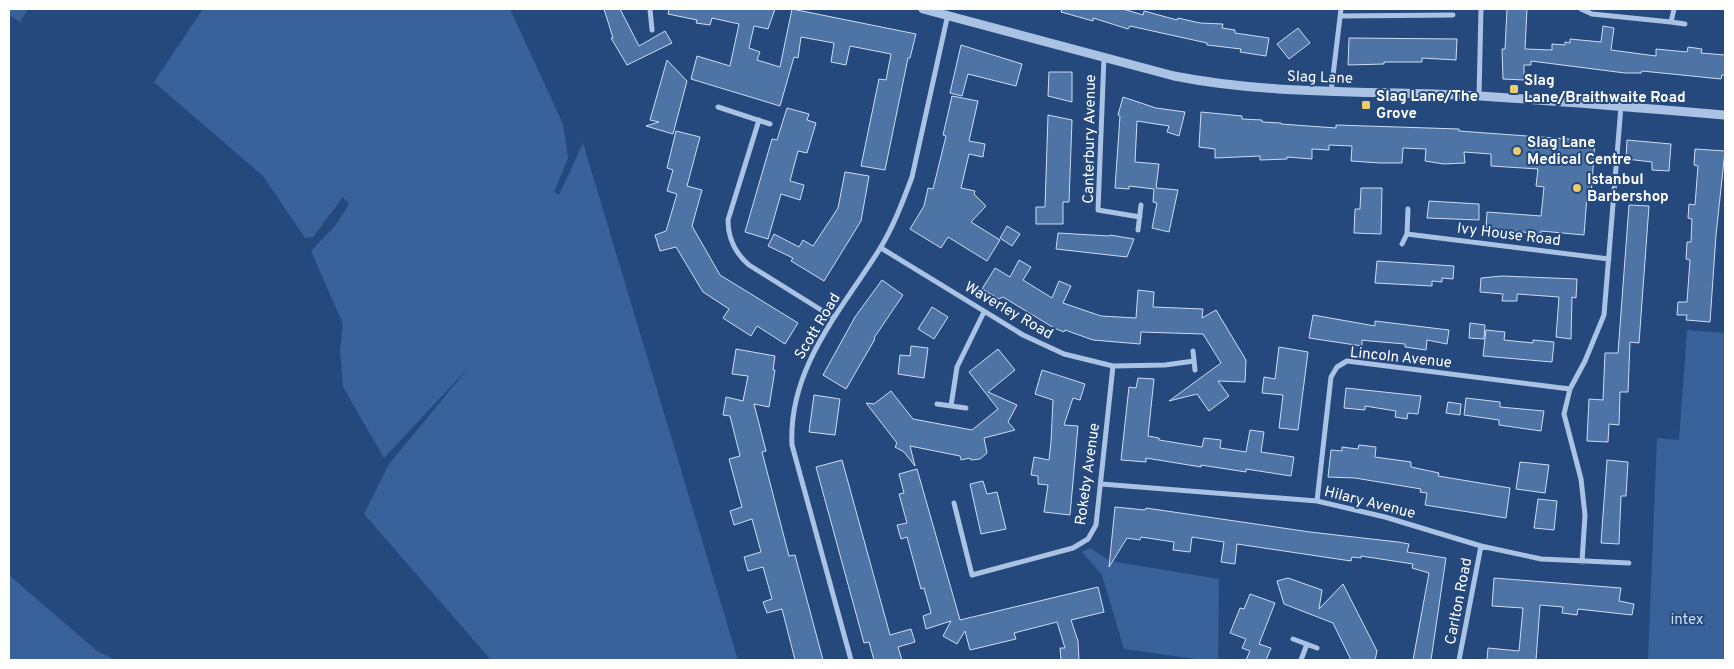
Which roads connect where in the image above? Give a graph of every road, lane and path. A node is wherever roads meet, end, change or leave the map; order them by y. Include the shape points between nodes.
1 (650, 9) edge
2 (923, 9) edge
3 (1341, 9) edge
4 (1480, 9) edge
5 (1581, 9) edge
6 (1674, 9) edge
7 (1422, 12) edge
8 (948, 14) junction
9 (1453, 15) dead end
10 (1340, 16) junction
11 (1671, 22) junction
12 (1685, 24) dead end
13 (652, 30) dead end
14 (1104, 58) junction
15 (1331, 92) junction
16 (1479, 96) junction
17 (1621, 106) junction
18 (718, 107) dead end
19 (1725, 115) edge
20 (759, 120) junction
21 (770, 124) dead end
22 (1141, 205) dead end
23 (1408, 209) dead end
24 (1140, 217) junction
25 (1138, 230) dead end
26 (1407, 234) junction
27 (1402, 244) dead end
28 (881, 248) junction
29 (1609, 259) junction
30 (984, 312) junction
31 (834, 318) junction
32 (1193, 352) dead end
33 (1194, 361) junction
34 (1113, 366) junction
35 (1196, 370) dead end
36 (1570, 389) junction
37 (937, 404) dead end
38 (950, 406) junction
39 (966, 408) dead end
40 (1101, 484) junction
41 (1317, 501) junction
42 (954, 503) dead end
43 (1481, 546) junction
44 (1582, 562) junction
45 (1629, 563) dead end
46 (1293, 639) dead end
47 (1306, 644) junction
48 (1317, 648) dead end
49 (851, 660) edge
50 (1301, 660) edge
51 (1459, 660) edge

1 - 13 street
2 - 8 street, Slag Lane
3 - 10 street
4 - 16 street
5 - 11 street via 1592,14
6 - 11 street
7 - 9 street
7 - 10 street
8 - 14 street, Slag Lane
8 - 28 street, Scott Road via 912,177
10 - 15 street
11 - 12 street
14 - 15 street, Slag Lane via 1209,83
14 - 24 street, Canterbury Avenue via 1098,210
15 - 16 street, Slag Lane
16 - 17 street, Slag Lane
17 - 19 street, Slag Lane
17 - 29 street
18 - 20 street
20 - 21 street
20 - 31 street via 728,220 731,242 749,266
22 - 24 street
23 - 26 street
24 - 25 street
26 - 27 street
26 - 29 street, Ivy House Road
28 - 30 street, Waverley Road
28 - 31 street, Scott Road
29 - 36 street via 1604,315
30 - 34 street, Waverley Road via 1042,346
30 - 38 street via 957,367
31 - 49 street, Scott Road via 804,372 797,392 791,433
32 - 33 street
33 - 34 street, Waverley Road
33 - 35 street
34 - 40 street, Rokeby Avenue
36 - 41 street, Lincoln Avenue via 1347,361 1337,366 1331,377
36 - 44 street via 1564,414 1581,479 1585,515
37 - 38 street
38 - 39 street
40 - 41 street, Hilary Avenue
40 - 42 street, Rokeby Avenue via 1096,525 1083,544 972,574
41 - 43 street, Hilary Avenue via 1386,517
43 - 44 street, Hilary Avenue via 1541,559
43 - 51 street, Carlton Road
44 - 45 street, Hilary Avenue
46 - 47 street
47 - 48 street
47 - 50 street

